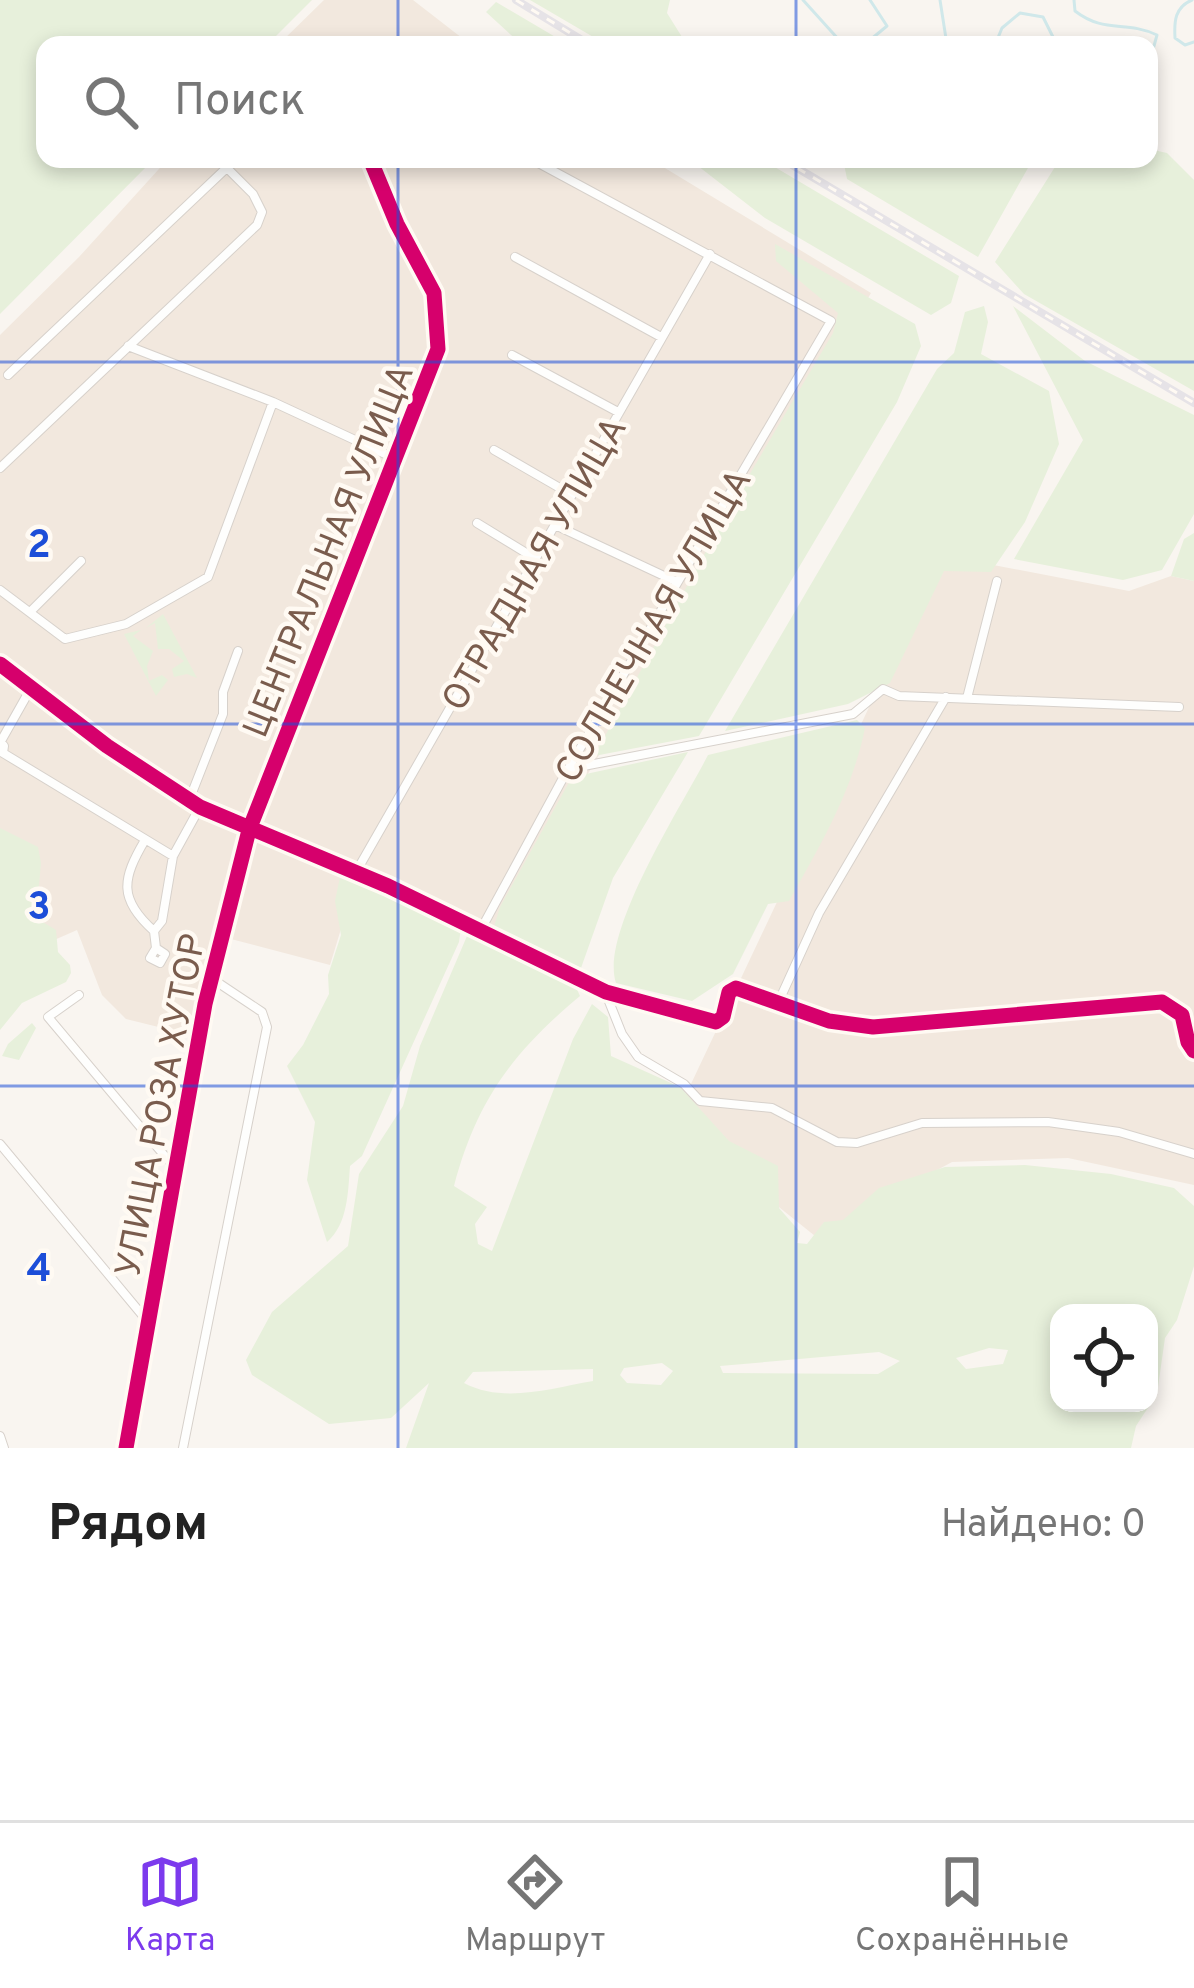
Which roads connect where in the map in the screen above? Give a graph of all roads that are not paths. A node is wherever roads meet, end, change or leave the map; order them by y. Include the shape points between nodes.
1 (227, 168) joint
2 (374, 168) edge
3 (548, 168) edge
4 (710, 254) junction
5 (515, 257) dead end
6 (661, 337) junction
7 (128, 346) junction
8 (512, 356) dead end
9 (8, 375) dead end
10 (273, 402) junction
11 (618, 412) junction
12 (494, 451) dead end
13 (396, 458) junction
14 (0, 468) edge
15 (572, 495) junction
16 (477, 523) dead end
17 (555, 525) junction
18 (536, 559) junction
19 (82, 561) dead end
20 (997, 581) dead end
21 (677, 582) junction
22 (0, 590) edge
23 (30, 611) junction
24 (238, 651) dead end
25 (0, 664) edge
26 (31, 688) junction
27 (946, 697) junction
28 (967, 698) junction
29 (1179, 707) dead end
30 (0, 741) edge
31 (1, 754) edge
32 (568, 769) junction
33 (190, 798) junction
34 (200, 807) junction
35 (249, 830) junction
36 (145, 840) junction
37 (173, 856) junction
38 (356, 872) junction
39 (154, 931) junction
40 (479, 933) junction
41 (156, 948) dead end
42 (211, 978) junction
43 (606, 992) junction
44 (79, 995) dead end
45 (778, 1003) junction
46 (1194, 1051) edge
47 (0, 1144) edge
48 (1194, 1154) edge
49 (175, 1168) junction
50 (148, 1322) junction
51 (0, 1436) edge
52 (4, 1448) edge
53 (126, 1448) edge
54 (182, 1448) edge

1 - 7 street via 253,194 262,212 257,224
1 - 9 street
2 - 13 street, ЦЕНТРАЛЬНАЯ УЛИЦА via 434,293 439,350
3 - 4 street
4 - 6 street, ОТРАДНАЯ УЛИЦА
4 - 21 street, СОЛНЕЧНАЯ УЛИЦА via 831,321
5 - 6 street
6 - 11 street, ОТРАДНАЯ УЛИЦА
7 - 10 street
7 - 14 street
8 - 11 street
10 - 13 street
10 - 23 street via 208,577 127,624 65,639
11 - 15 street, ОТРАДНАЯ УЛИЦА
12 - 15 street
13 - 35 street, ЦЕНТРАЛЬНАЯ УЛИЦА
15 - 17 street, ОТРАДНАЯ УЛИЦА
16 - 18 street
17 - 18 street, ОТРАДНАЯ УЛИЦА
17 - 21 street
18 - 38 street, ОТРАДНАЯ УЛИЦА
19 - 23 street
20 - 28 street
21 - 32 street, СОЛНЕЧНАЯ УЛИЦА
22 - 23 street
24 - 33 street
25 - 26 street
26 - 30 street
26 - 33 street
27 - 28 street
27 - 32 street via 884,688 854,714
27 - 45 street via 819,913
28 - 29 street
30 - 31 street
31 - 36 street
32 - 40 street, СОЛНЕЧНАЯ УЛИЦА
33 - 34 street
34 - 35 street
34 - 37 street
35 - 38 street
35 - 42 street, УЛИЦА РОЗА ХУТОР
36 - 37 street
36 - 39 street via 126,890
37 - 39 street
38 - 40 street
39 - 41 street
40 - 43 street
42 - 49 street, УЛИЦА РОЗА ХУТОР
42 - 54 street via 262,1012 267,1027
43 - 45 street via 716,1022 736,988
43 - 48 street via 638,1057 704,1102 772,1108 837,1142 922,1123 1048,1122
44 - 49 street via 48,1017
45 - 46 street via 873,1027 1162,1002 1182,1015
47 - 50 street
49 - 50 street, УЛИЦА РОЗА ХУТОР
50 - 53 street, УЛИЦА РОЗА ХУТОР
51 - 52 street

